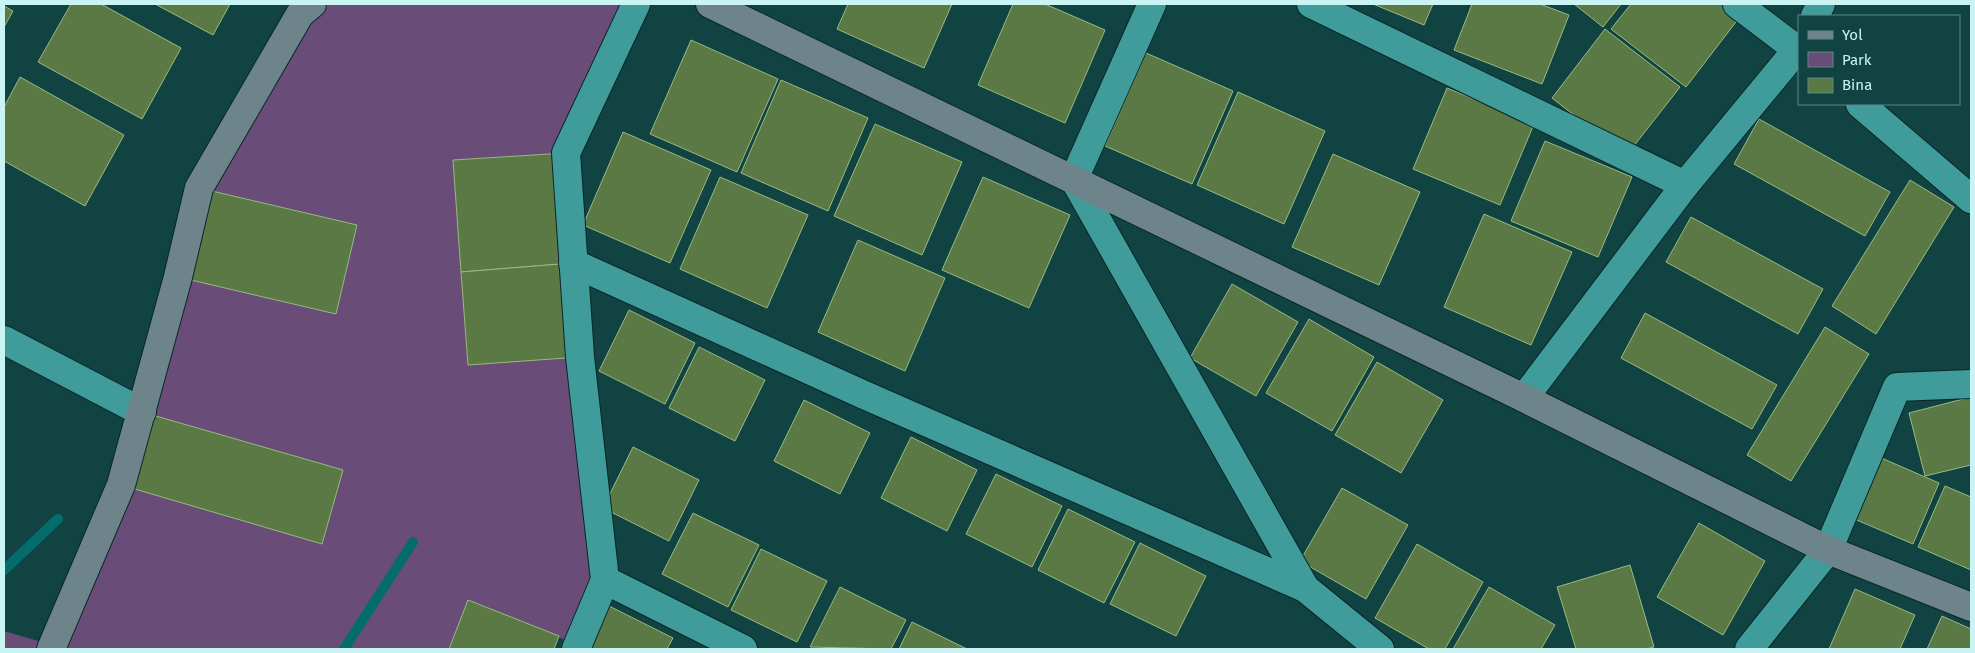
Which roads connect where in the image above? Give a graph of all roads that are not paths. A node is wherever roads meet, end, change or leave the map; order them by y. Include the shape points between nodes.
1 (312, 4) edge
2 (636, 4) edge
3 (710, 4) edge
4 (1152, 4) edge
5 (1311, 4) edge
6 (1737, 4) edge
7 (1798, 49) edge
8 (1861, 105) edge
9 (1074, 179) junction
10 (1684, 186) junction
11 (1971, 198) edge
12 (573, 263) junction
13 (4, 340) edge
14 (1971, 384) edge
15 (1524, 398) junction
16 (142, 412) junction
17 (1828, 550) junction
18 (605, 580) junction
19 (1305, 588) junction
20 (1971, 607) edge
21 (51, 649) edge
22 (576, 649) edge
23 (743, 649) edge
24 (1380, 649) edge
25 (1749, 649) edge

1 - 16 main road via 300,14 198,188
2 - 12 street via 566,153
3 - 9 main road
4 - 9 street
5 - 10 street
6 - 7 street
7 - 10 street
8 - 11 street
9 - 15 main road
9 - 19 street
10 - 15 street
12 - 18 street
12 - 19 street
13 - 16 street
14 - 17 street via 1897,386
15 - 17 main road
16 - 21 main road via 121,486
17 - 20 main road
17 - 25 street
18 - 22 street
18 - 23 street
19 - 24 street

